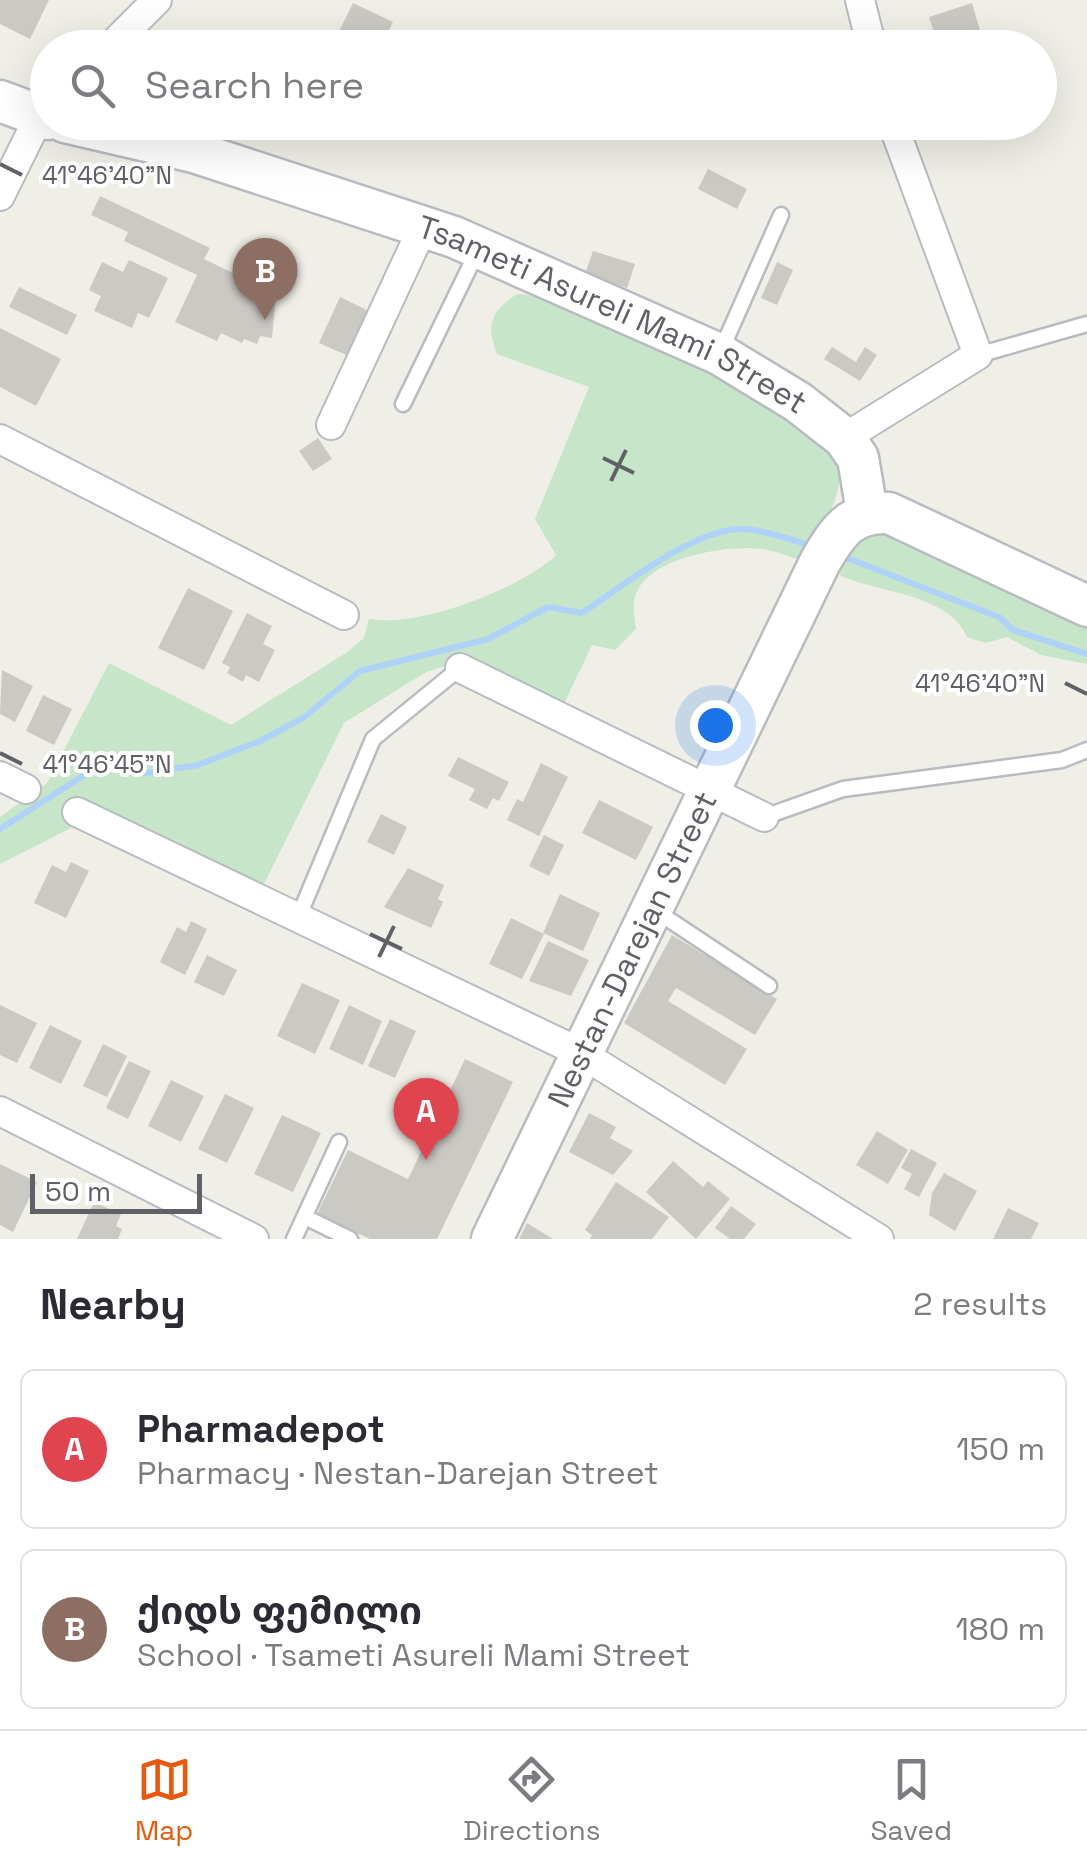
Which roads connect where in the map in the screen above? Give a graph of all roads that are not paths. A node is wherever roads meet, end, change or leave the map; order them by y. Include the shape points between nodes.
1 (158, 0) edge
2 (860, 0) edge
3 (127, 30) edge
4 (868, 30) edge
5 (0, 101) edge
6 (30, 110) edge
7 (35, 140) edge
8 (146, 140) edge
9 (899, 140) edge
10 (0, 196) edge
11 (781, 215) dead end
12 (424, 227) junction
13 (479, 248) junction
14 (1087, 324) edge
15 (719, 354) junction
16 (978, 355) junction
17 (403, 404) dead end
18 (331, 425) dead end
19 (0, 438) edge
20 (844, 438) junction
21 (868, 512) junction
22 (1087, 606) edge
23 (344, 615) dead end
24 (460, 668) joint
25 (1087, 750) edge
26 (0, 776) edge
27 (26, 789) dead end
28 (708, 790) junction
29 (78, 812) dead end
30 (764, 817) joint
31 (650, 908) junction
32 (298, 918) junction
33 (770, 986) dead end
34 (579, 1052) junction
35 (0, 1111) edge
36 (339, 1142) dead end
37 (305, 1217) junction
38 (253, 1239) edge
39 (294, 1239) edge
40 (350, 1239) edge
41 (492, 1239) edge
42 (879, 1239) edge

1 - 3 street
2 - 4 street
5 - 6 street, Tsameti Asureli Mami Street
7 - 10 street
8 - 12 street, Tsameti Asureli Mami Street
9 - 16 street
11 - 15 lane
12 - 13 street, Tsameti Asureli Mami Street
12 - 18 street
13 - 15 street, Tsameti Asureli Mami Street
13 - 17 lane
14 - 16 lane
15 - 20 street, Tsameti Asureli Mami Street
16 - 20 street
19 - 23 street
20 - 21 street, Tsameti Asureli Mami Street via 858,458
21 - 22 street via 910,521
21 - 28 street, Nestan-Darejan Street via 848,522 828,549
24 - 28 street
24 - 32 lane via 373,739
25 - 30 lane via 1062,760 843,789
26 - 27 street
28 - 30 street
28 - 31 street, Nestan-Darejan Street
29 - 32 street
31 - 33 lane
31 - 34 street, Nestan-Darejan Street
32 - 34 street
34 - 41 street, Nestan-Darejan Street
34 - 42 street
35 - 38 street
36 - 37 lane
37 - 39 lane
37 - 40 lane

